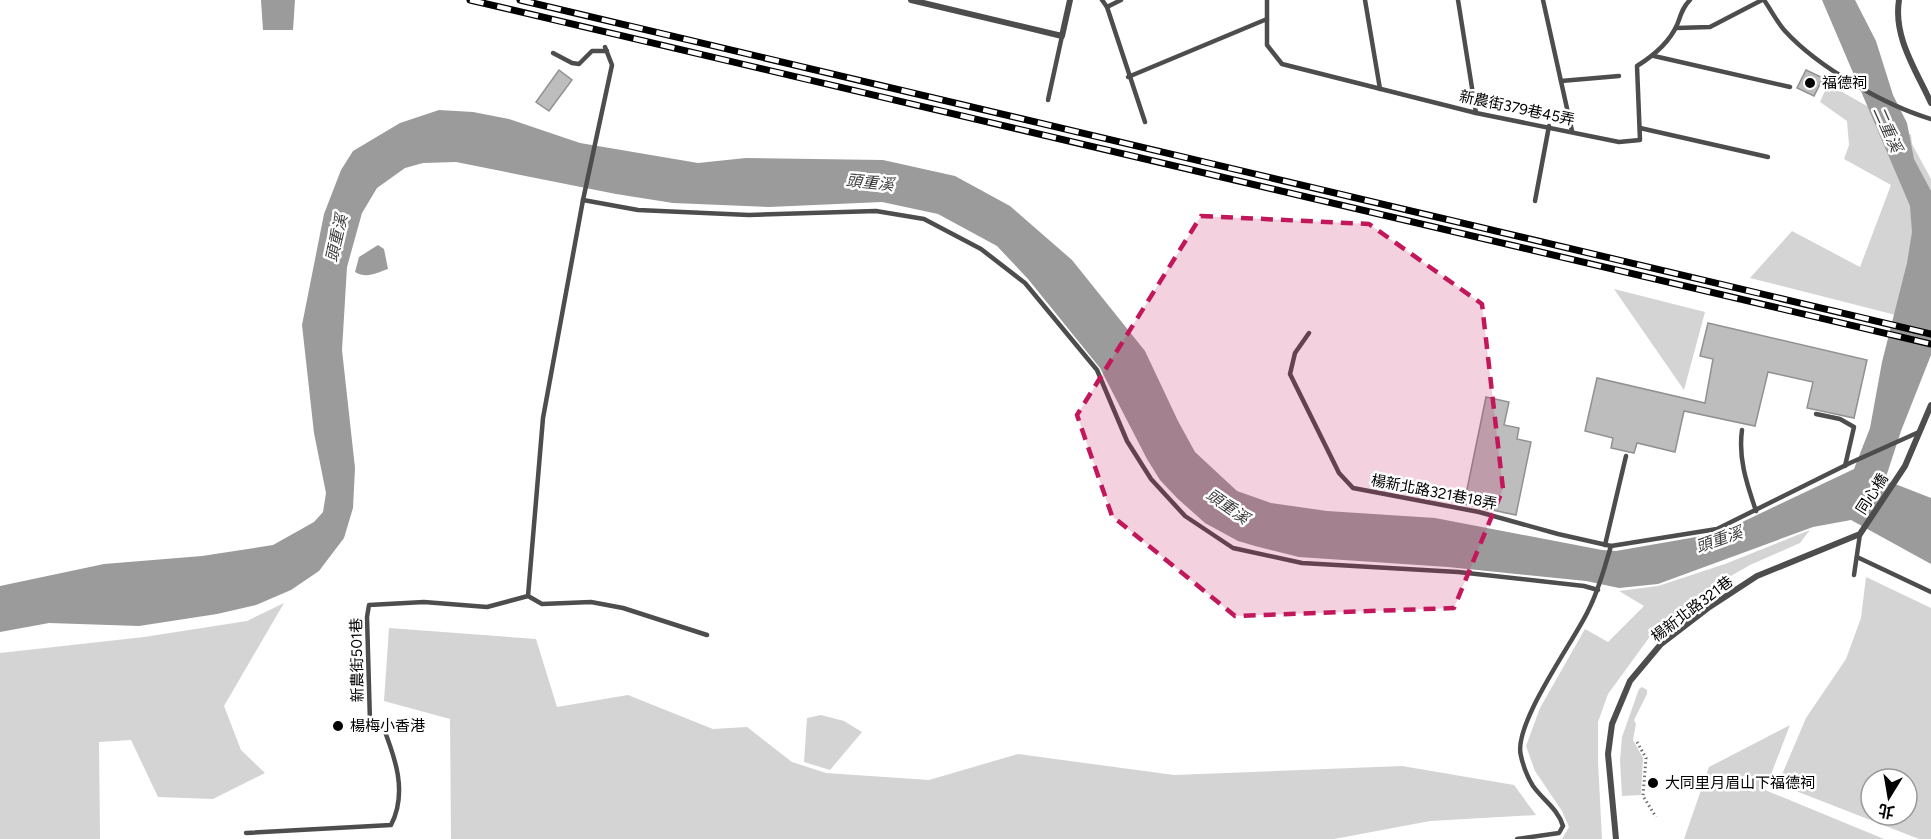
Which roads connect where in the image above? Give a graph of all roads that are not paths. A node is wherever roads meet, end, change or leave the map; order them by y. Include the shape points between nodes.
1 (912, 0) edge
2 (1070, 0) edge
3 (1102, 0) edge
4 (1120, 0) edge
5 (1267, 0) edge
6 (1365, 0) edge
7 (1458, 0) edge
8 (1544, 0) edge
9 (1763, 0) edge
10 (1899, 0) edge
11 (1687, 1) edge
12 (1107, 7) junction
13 (1267, 19) junction
14 (1676, 28) junction
15 (1062, 36) junction
16 (553, 53) dead end
17 (1654, 56) junction
18 (1618, 76) dead end
19 (1128, 77) junction
20 (1561, 81) junction
21 (1790, 87) dead end
22 (1380, 89) junction
23 (1048, 100) dead end
24 (1931, 103) edge
25 (1476, 113) junction
26 (1931, 119) edge
27 (1145, 122) dead end
28 (1550, 126) junction
29 (1640, 128) junction
30 (1572, 131) junction
31 (1768, 157) dead end
32 (583, 200) junction
33 (1535, 201) dead end
34 (1309, 333) dead end
35 (1931, 405) edge
36 (1816, 414) dead end
37 (1742, 430) dead end
38 (1919, 432) junction
39 (1626, 456) dead end
40 (1848, 464) junction
41 (1756, 511) junction
42 (1860, 534) junction
43 (1605, 545) junction
44 (1611, 547) junction
45 (1857, 557) junction
46 (1854, 575) dead end
47 (1599, 588) junction
48 (1931, 592) edge
49 (528, 596) junction
50 (707, 635) dead end
51 (246, 833) dead end
52 (1517, 839) edge
53 (1616, 839) edge

1 - 15 street
2 - 15 street
3 - 12 lane
4 - 12 lane
5 - 13 lane, 新農街379巷45弄
6 - 22 lane
7 - 25 lane
8 - 20 lane
9 - 14 lane via 1710,27
9 - 26 lane via 1784,30 1805,50 1852,82 1911,113
10 - 24 street via 1900,33
11 - 14 lane
12 - 19 lane
13 - 19 lane
13 - 22 lane, 新農街379巷45弄 via 1267,45 1282,64
14 - 17 lane
15 - 23 lane
16 - 32 lane via 579,64 592,51 606,49 612,65
17 - 21 lane
17 - 29 lane via 1637,66
18 - 20 lane
19 - 27 lane
20 - 30 lane
22 - 25 lane, 新農街379巷45弄
25 - 28 lane, 新農街379巷45弄
28 - 30 lane, 新農街379巷45弄
28 - 33 lane
29 - 30 lane, 新農街379巷45弄 via 1640,140 1619,142
29 - 31 lane
32 - 47 lane via 638,210 749,215 876,212 924,219 981,249 1025,283 1097,370 1127,441 1151,479 1185,516 1233,548 1302,563 1458,572
32 - 49 lane via 543,418
34 - 43 lane, 楊新北路321巷18弄 via 1295,353 1290,374 1339,473 1353,488 1479,512
35 - 38 street
36 - 40 lane via 1840,419 1854,427
37 - 41 lane via 1743,475
38 - 40 lane
38 - 42 street, 同心橋 via 1905,466
39 - 43 lane
40 - 41 lane
41 - 44 lane via 1717,529
42 - 45 lane
42 - 53 street, 楊新北路321巷 via 1757,576 1660,644 1630,681 1612,724 1608,754
43 - 44 lane, 楊新北路321巷18弄
44 - 47 lane
45 - 46 lane
45 - 48 lane
47 - 52 lane via 1524,729 1520,754 1533,786 1560,815 1563,826 1558,833
49 - 50 lane, 新農街501巷 via 542,604 591,602 623,608
49 - 51 lane, 新農街501巷 via 487,607 424,602 369,605 370,722 382,724 400,790 398,810 390,825

